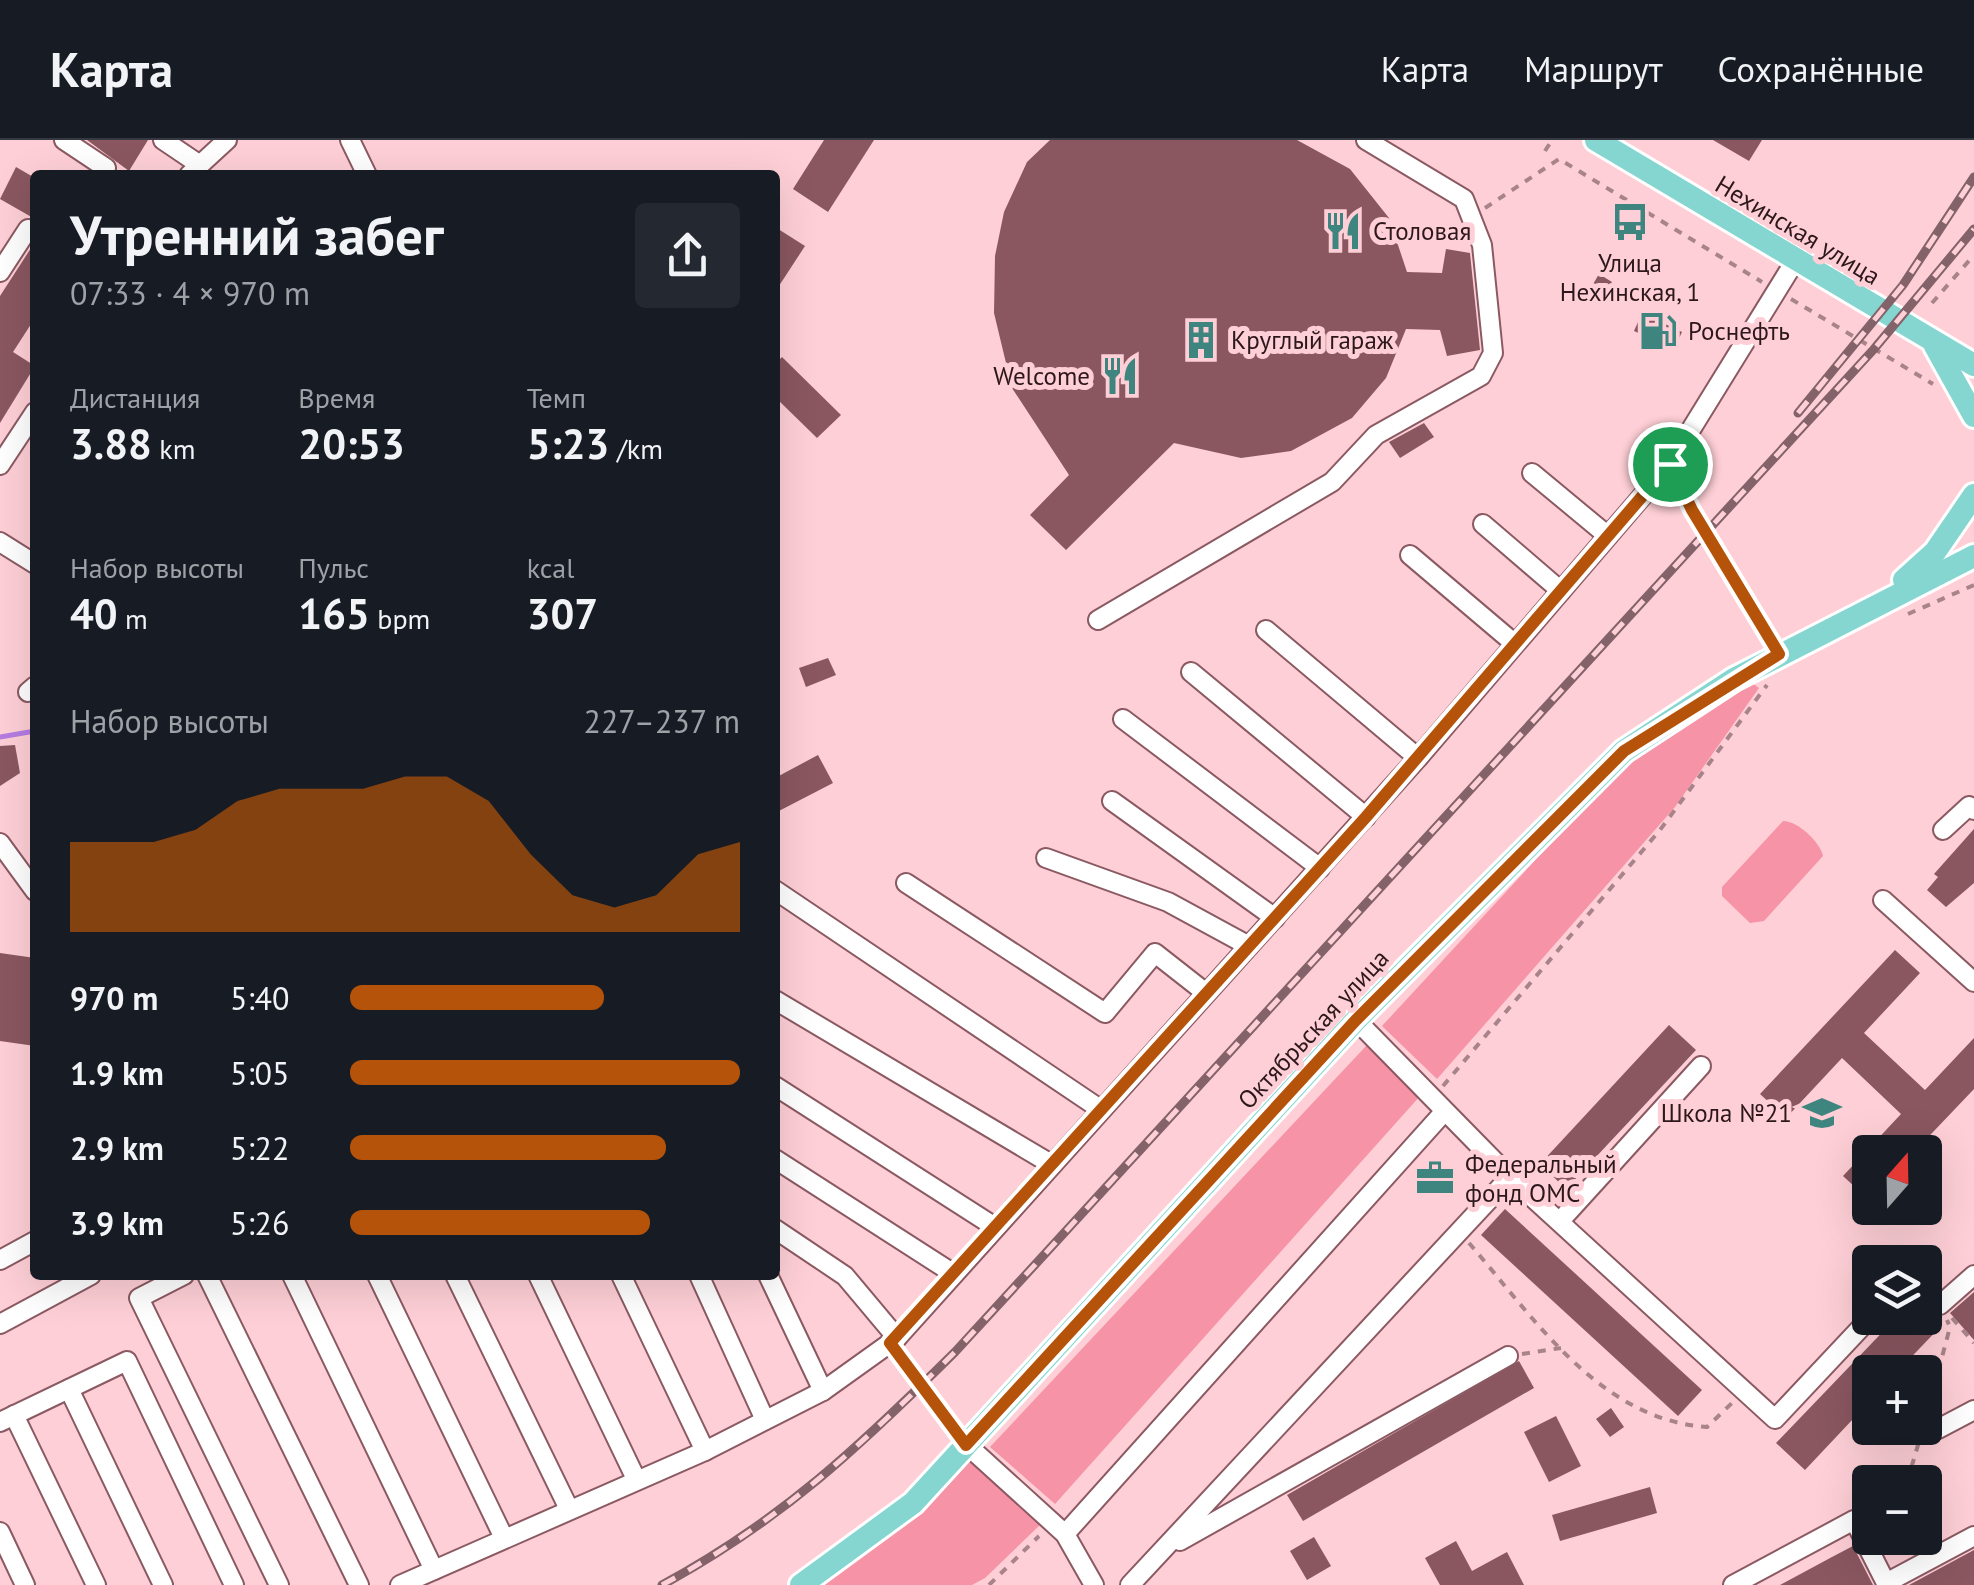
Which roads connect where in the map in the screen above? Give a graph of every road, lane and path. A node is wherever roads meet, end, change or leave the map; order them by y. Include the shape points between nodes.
1 (64, 140) edge
2 (163, 140) edge
3 (227, 140) edge
4 (350, 140) edge
5 (1366, 140) edge
6 (1552, 140) edge
7 (1596, 140) edge
8 (1545, 151) dead end
9 (106, 168) dead end
10 (193, 169) edge
11 (364, 170) edge
12 (1464, 200) junction
13 (30, 230) edge
14 (1974, 255) edge
15 (1796, 261) junction
16 (0, 272) edge
17 (1932, 304) dead end
18 (1935, 346) junction
19 (1974, 365) edge
20 (1971, 408) edge
21 (30, 420) edge
22 (1670, 464) junction
23 (0, 465) edge
24 (1532, 472) dead end
25 (1974, 495) edge
26 (1482, 524) dead end
27 (1608, 536) junction
28 (0, 542) edge
29 (1410, 555) dead end
30 (1974, 556) edge
31 (30, 561) edge
32 (1561, 591) junction
33 (1883, 600) junction
34 (1098, 620) dead end
35 (1266, 630) dead end
36 (1516, 644) junction
37 (1778, 664) junction
38 (1191, 672) dead end
39 (1123, 719) dead end
40 (1418, 758) junction
41 (1112, 800) dead end
42 (1974, 810) edge
43 (1366, 817) junction
44 (1943, 830) dead end
45 (0, 844) edge
46 (1046, 858) dead end
47 (1320, 868) junction
48 (906, 882) dead end
49 (30, 884) edge
50 (780, 893) edge
51 (1883, 900) dead end
52 (1275, 918) junction
53 (1249, 946) junction
54 (1974, 982) edge
55 (1206, 992) junction
56 (780, 1003) edge
57 (1356, 1020) junction
58 (1701, 1066) dead end
59 (780, 1089) edge
60 (1438, 1105) junction
61 (1100, 1109) junction
62 (780, 1162) edge
63 (1051, 1164) junction
64 (1510, 1177) junction
65 (1560, 1221) junction
66 (995, 1227) junction
67 (780, 1232) edge
68 (1459, 1232) junction
69 (30, 1244) edge
70 (0, 1260) edge
71 (954, 1274) junction
72 (1974, 1275) edge
73 (82, 1280) edge
74 (174, 1280) edge
75 (209, 1280) edge
76 (294, 1280) edge
77 (379, 1280) edge
78 (457, 1280) edge
79 (540, 1280) edge
80 (623, 1280) edge
81 (701, 1280) edge
82 (770, 1280) edge
83 (1942, 1303) edge
84 (1942, 1307) edge
85 (1942, 1310) edge
86 (0, 1324) edge
87 (1854, 1335) edge
88 (894, 1341) junction
89 (1974, 1343) edge
90 (1560, 1348) junction
91 (1508, 1356) joint
92 (1942, 1365) edge
93 (68, 1389) junction
94 (1744, 1390) junction
95 (823, 1391) junction
96 (1974, 1410) edge
97 (7, 1418) edge
98 (766, 1420) junction
99 (1942, 1421) edge
100 (966, 1445) junction
101 (704, 1451) junction
102 (636, 1479) junction
103 (569, 1509) junction
104 (1059, 1528) junction
105 (0, 1532) edge
106 (1974, 1536) edge
107 (504, 1538) junction
108 (1162, 1551) junction
109 (434, 1570) junction
110 (1886, 1584) edge
111 (24, 1585) edge
112 (96, 1585) edge
113 (163, 1585) edge
114 (234, 1585) edge
115 (279, 1585) edge
116 (359, 1585) edge
117 (400, 1585) edge
118 (802, 1585) edge
119 (989, 1585) edge
120 (1094, 1585) edge
121 (1130, 1585) edge
122 (1733, 1585) edge

1 - 9 street
2 - 10 street
3 - 10 street
4 - 11 street
5 - 12 street
6 - 8 path
7 - 15 main road, Нехинская улица
12 - 20 path via 1483,209 1560,160
12 - 34 street via 1482,245 1493,353 1481,376 1376,435 1332,482
13 - 16 street
14 - 17 path
15 - 18 main road, Нехинская улица
15 - 22 street
18 - 19 main road, Нехинская улица
18 - 20 main road
21 - 23 street
22 - 27 street
22 - 37 path
24 - 27 street
25 - 33 main road via 1935,552
26 - 32 street
27 - 32 street
28 - 31 street
29 - 36 street
30 - 33 main road, Октябрьская улица
32 - 36 street
33 - 37 main road, Октябрьская улица
35 - 40 street
36 - 40 street
37 - 57 main road, Октябрьская улица via 1624,751
37 - 60 path via 1660,830
38 - 43 street
39 - 47 street
40 - 43 street
41 - 52 street
42 - 44 street via 1969,806
43 - 47 street
45 - 49 street
46 - 53 street via 1168,902
47 - 52 street
48 - 55 street via 1105,1013 1155,953
50 - 61 street
51 - 54 street
52 - 53 street
53 - 55 street
55 - 61 street
56 - 63 street
57 - 60 street
57 - 100 main road, Октябрьская улица
58 - 65 street
59 - 66 street
60 - 64 street
60 - 104 street
61 - 63 street
62 - 71 street
63 - 66 street
64 - 65 street
64 - 68 street
65 - 94 street
66 - 71 street
67 - 88 street via 846,1276
68 - 90 path
68 - 108 street
69 - 70 street
71 - 88 street
72 - 83 street
73 - 86 street
74 - 115 street via 138,1298
75 - 116 street
76 - 109 street
77 - 107 street
78 - 103 street
79 - 102 street
80 - 101 street
81 - 98 street
82 - 95 street
84 - 89 path
85 - 92 path via 1950,1328
87 - 94 street via 1775,1419
88 - 95 street
88 - 100 path
90 - 91 path
90 - 94 path via 1608,1394 1675,1425 1707,1427
91 - 108 street
93 - 97 street
93 - 113 street
93 - 114 street via 127,1361
95 - 98 street
96 - 99 street
97 - 112 street
98 - 101 street
100 - 104 street
100 - 118 main road, Октябрьская улица via 913,1503
101 - 102 street
102 - 103 street
103 - 107 street
104 - 119 path
104 - 120 street
105 - 111 street
106 - 110 street
107 - 109 street
108 - 121 street
109 - 117 street
110 - 122 street via 1854,1520

